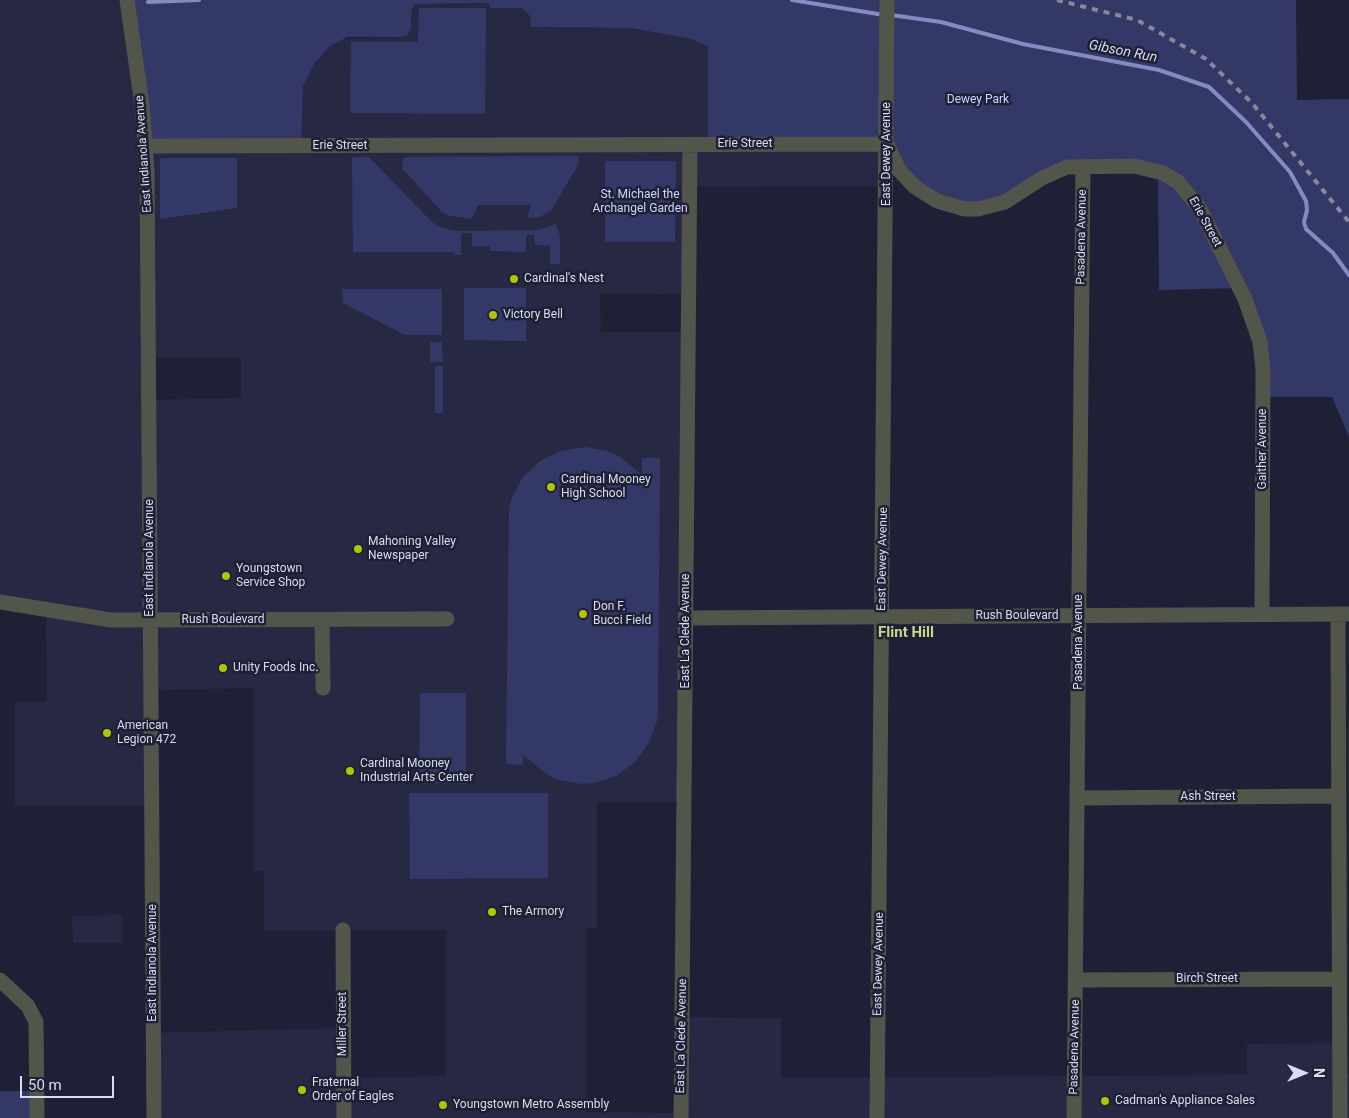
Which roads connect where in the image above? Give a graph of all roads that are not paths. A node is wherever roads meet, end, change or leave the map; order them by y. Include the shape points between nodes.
1 (127, 0) edge
2 (888, 0) edge
3 (690, 144) junction
4 (887, 144) junction
5 (145, 146) junction
6 (1083, 166) junction
7 (1240, 288) joint
8 (0, 602) edge
9 (1262, 613) junction
10 (1343, 614) edge
11 (882, 616) junction
12 (1079, 616) junction
13 (686, 618) junction
14 (447, 619) dead end
15 (150, 620) junction
16 (322, 620) junction
17 (323, 688) dead end
18 (1339, 796) junction
19 (1077, 798) junction
20 (343, 930) dead end
21 (1339, 979) junction
22 (0, 980) edge
23 (1075, 980) junction
24 (37, 1118) edge
25 (154, 1118) edge
26 (344, 1118) edge
27 (681, 1118) edge
28 (877, 1118) edge
29 (1074, 1118) edge
30 (1340, 1118) edge

1 - 5 street, East Indianola Avenue
2 - 4 street, East Dewey Avenue
3 - 4 street, Erie Street
3 - 5 street, Erie Street
3 - 13 street, East La Clede Avenue
4 - 6 street, Erie Street via 899,170 915,187 937,201 965,209 1005,202 1051,173
4 - 11 street, East Dewey Avenue
5 - 15 street, East Indianola Avenue
6 - 7 street, Erie Street via 1148,168 1178,182 1199,207
6 - 12 street, Pasadena Avenue
7 - 9 street, Gaither Avenue via 1255,323 1263,358
8 - 15 street, Rush Boulevard via 111,620
9 - 10 street, Rush Boulevard
9 - 12 street, Rush Boulevard
10 - 18 street
11 - 12 street, Rush Boulevard
11 - 13 street, Rush Boulevard
11 - 28 street, East Dewey Avenue
12 - 19 street, Pasadena Avenue
13 - 27 street, East La Clede Avenue
14 - 16 street, Rush Boulevard
15 - 16 street, Rush Boulevard
15 - 25 street, East Indianola Avenue
16 - 17 street
18 - 19 street, Ash Street
18 - 21 street
19 - 23 street, Pasadena Avenue
20 - 26 street, Miller Street
21 - 23 street, Birch Street
21 - 30 street
22 - 24 street via 28,1006 36,1022
23 - 29 street, Pasadena Avenue

